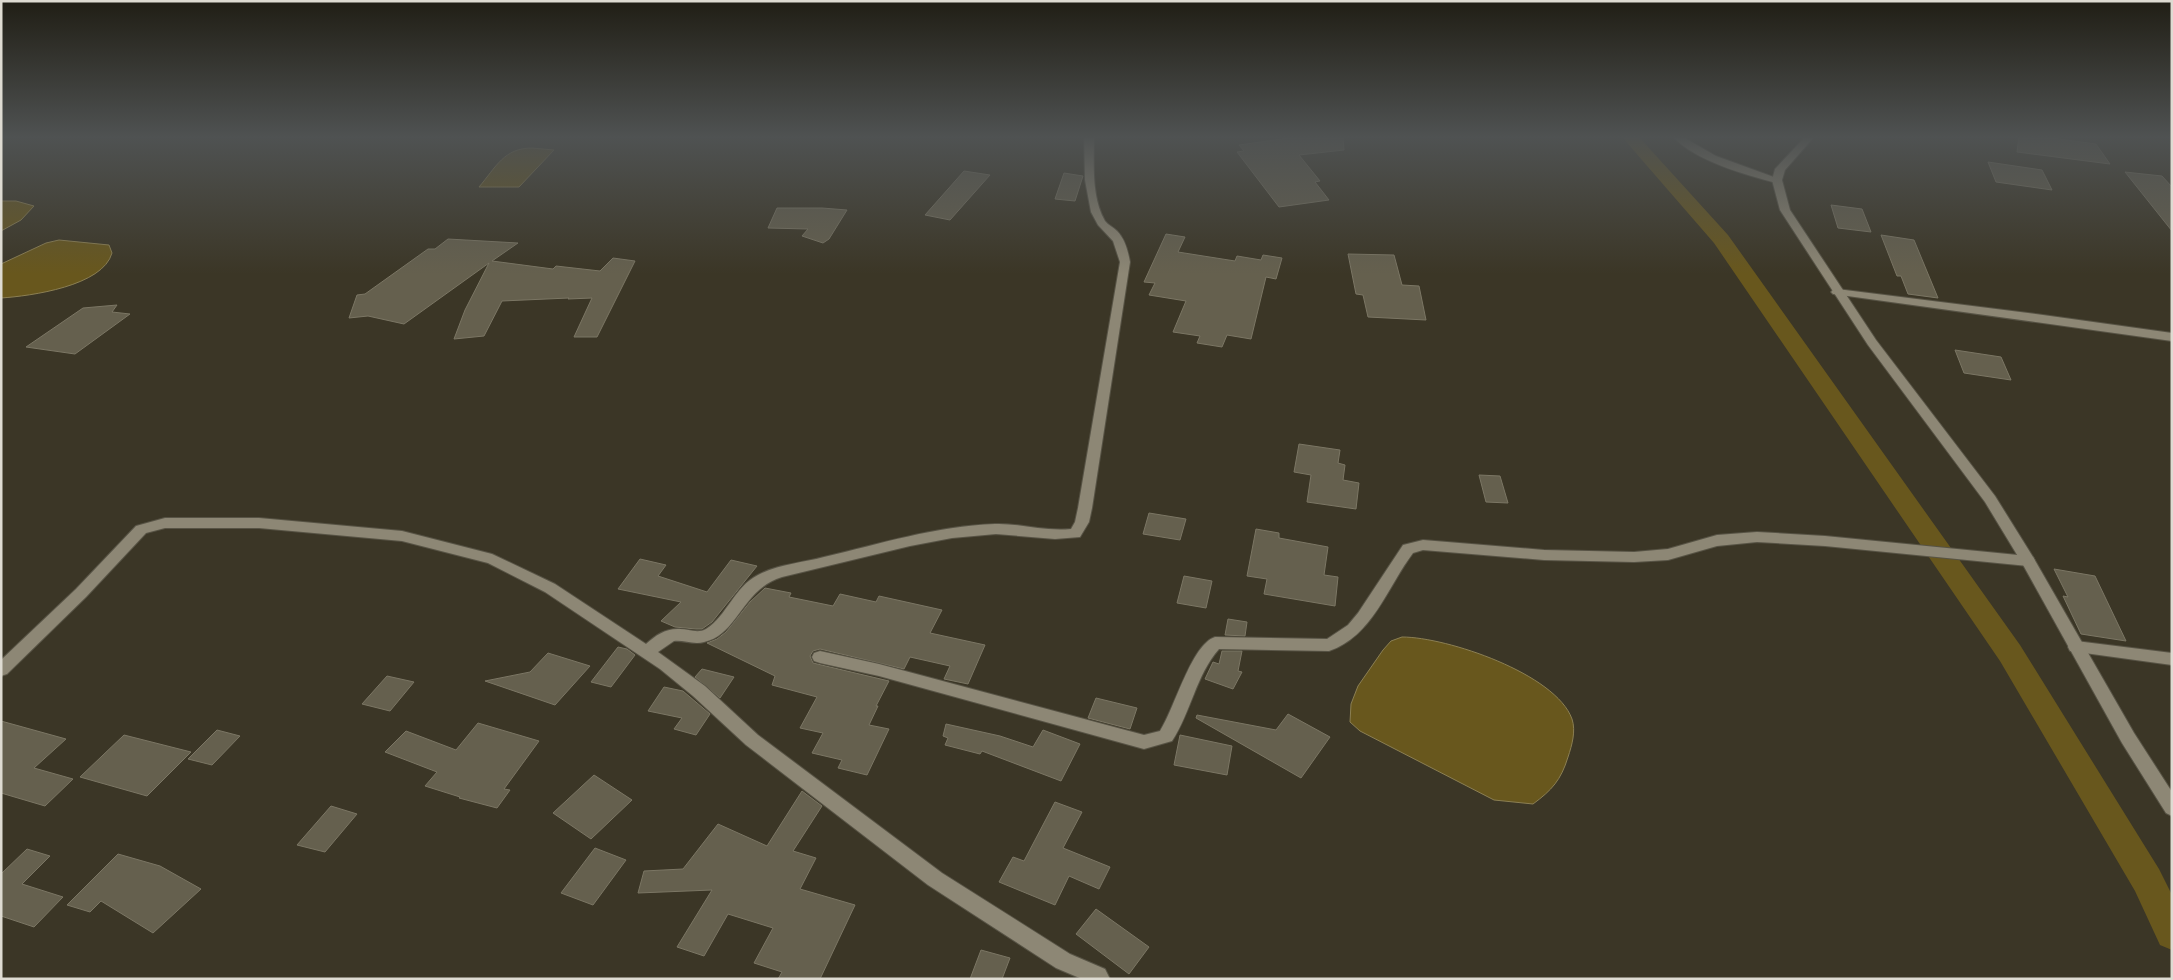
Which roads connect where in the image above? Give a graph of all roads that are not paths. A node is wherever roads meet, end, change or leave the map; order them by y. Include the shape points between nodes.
1 (1092, 183) edge
2 (1778, 183) edge
3 (1837, 292) junction
4 (2172, 337) edge
5 (2028, 561) junction
6 (2076, 647) junction
7 (648, 652) junction
8 (820, 657) dead end
9 (2172, 659) edge
10 (1, 670) edge
11 (2172, 808) edge
12 (1100, 979) edge

1 - 7 street via 1095,210 1102,224 1122,245 1125,262 1085,508 1075,533 1060,536 1017,530 968,531 922,537 800,567 758,582 711,635 700,638 677,634 667,636
2 - 3 main road via 1785,210
3 - 4 street
3 - 5 main road via 1990,499
5 - 6 main road
5 - 8 street via 1877,545 1756,537 1694,546 1667,555 1611,558 1423,545 1408,548 1355,629 1336,642 1329,645 1215,643 1201,659 1166,736 1144,742
6 - 9 street
6 - 11 main road
7 - 10 street via 550,588 492,559 402,536 259,523 165,523 142,529 81,594
7 - 12 street via 699,691 752,740 935,879 1063,961

